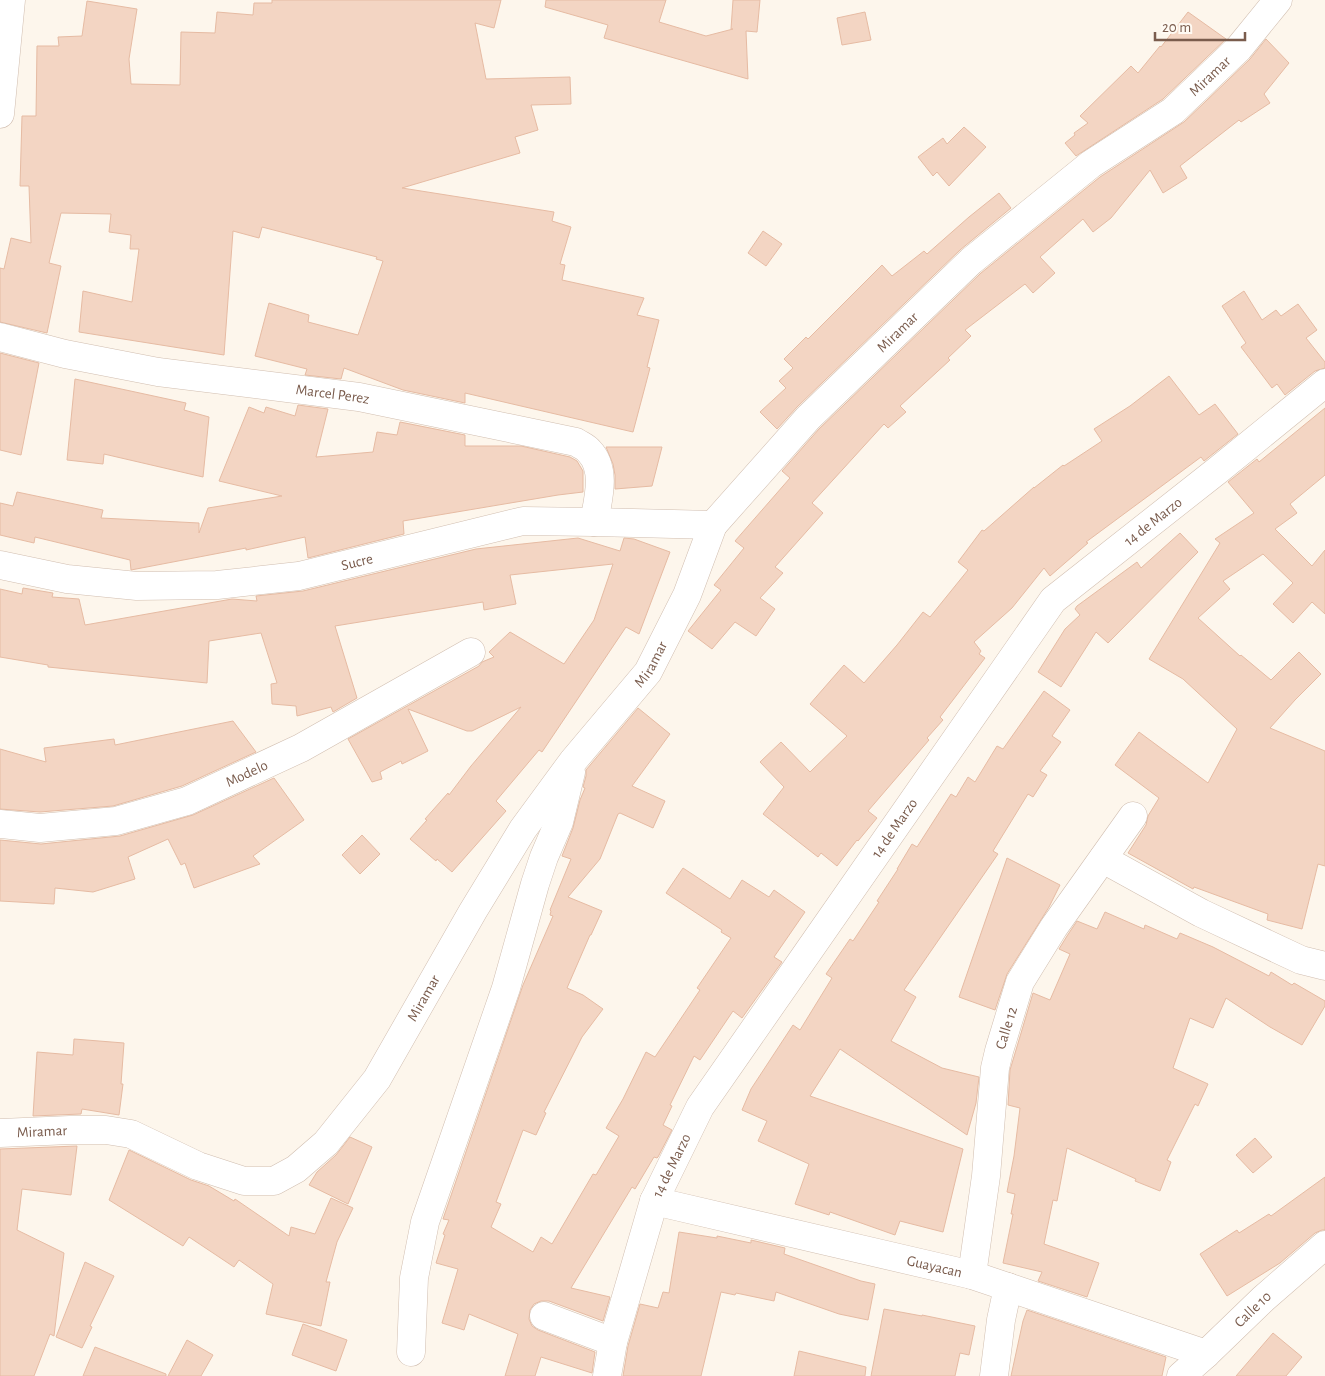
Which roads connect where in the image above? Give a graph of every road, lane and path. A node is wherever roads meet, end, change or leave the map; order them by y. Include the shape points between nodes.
1 (11, 0) edge
2 (1278, 0) edge
3 (0, 114) edge
4 (0, 337) edge
5 (1325, 383) edge
6 (594, 522) junction
7 (713, 525) junction
8 (0, 565) edge
9 (472, 652) dead end
10 (573, 761) junction
11 (1134, 816) dead end
12 (0, 824) edge
13 (1103, 859) junction
14 (1325, 966) edge
15 (0, 1133) edge
16 (654, 1202) junction
17 (1325, 1246) edge
18 (972, 1275) junction
19 (1008, 1287) junction
20 (544, 1316) dead end
21 (613, 1342) junction
22 (411, 1352) dead end
23 (1206, 1354) junction
24 (607, 1376) edge
25 (994, 1376) edge
26 (1181, 1376) edge

1 - 3 street
2 - 7 street, Miramar via 1240,48 1173,111 1090,164 971,261 808,418
4 - 6 street, Marcel Perez via 65,354 158,372 360,397 576,442 590,452 599,472
5 - 16 street, 14 de Marzo via 1053,600 700,1107
6 - 7 street, Sucre
6 - 8 street, Sucre via 523,521 299,576 217,585 137,586 67,579
7 - 10 street, Miramar via 687,595 648,672
9 - 12 street, Modelo via 301,748 187,801 116,821 40,828
10 - 15 street, Miramar via 523,829 377,1079 326,1143 296,1170 274,1181 244,1181 198,1166 131,1134 106,1130
10 - 22 street via 559,822 535,884 506,988 425,1222 414,1278
11 - 13 street, Calle 12
13 - 14 street via 1200,913 1301,960
13 - 18 street, Calle 12 via 1054,927 1020,982 995,1068 986,1176
16 - 18 street, Guayacan
16 - 21 street, 14 de Marzo
17 - 23 street, Calle 10
18 - 19 street, Guayacan
19 - 23 street, Guayacan
19 - 25 street
20 - 21 street
21 - 24 street, 14 de Marzo
23 - 26 street, Calle 10

